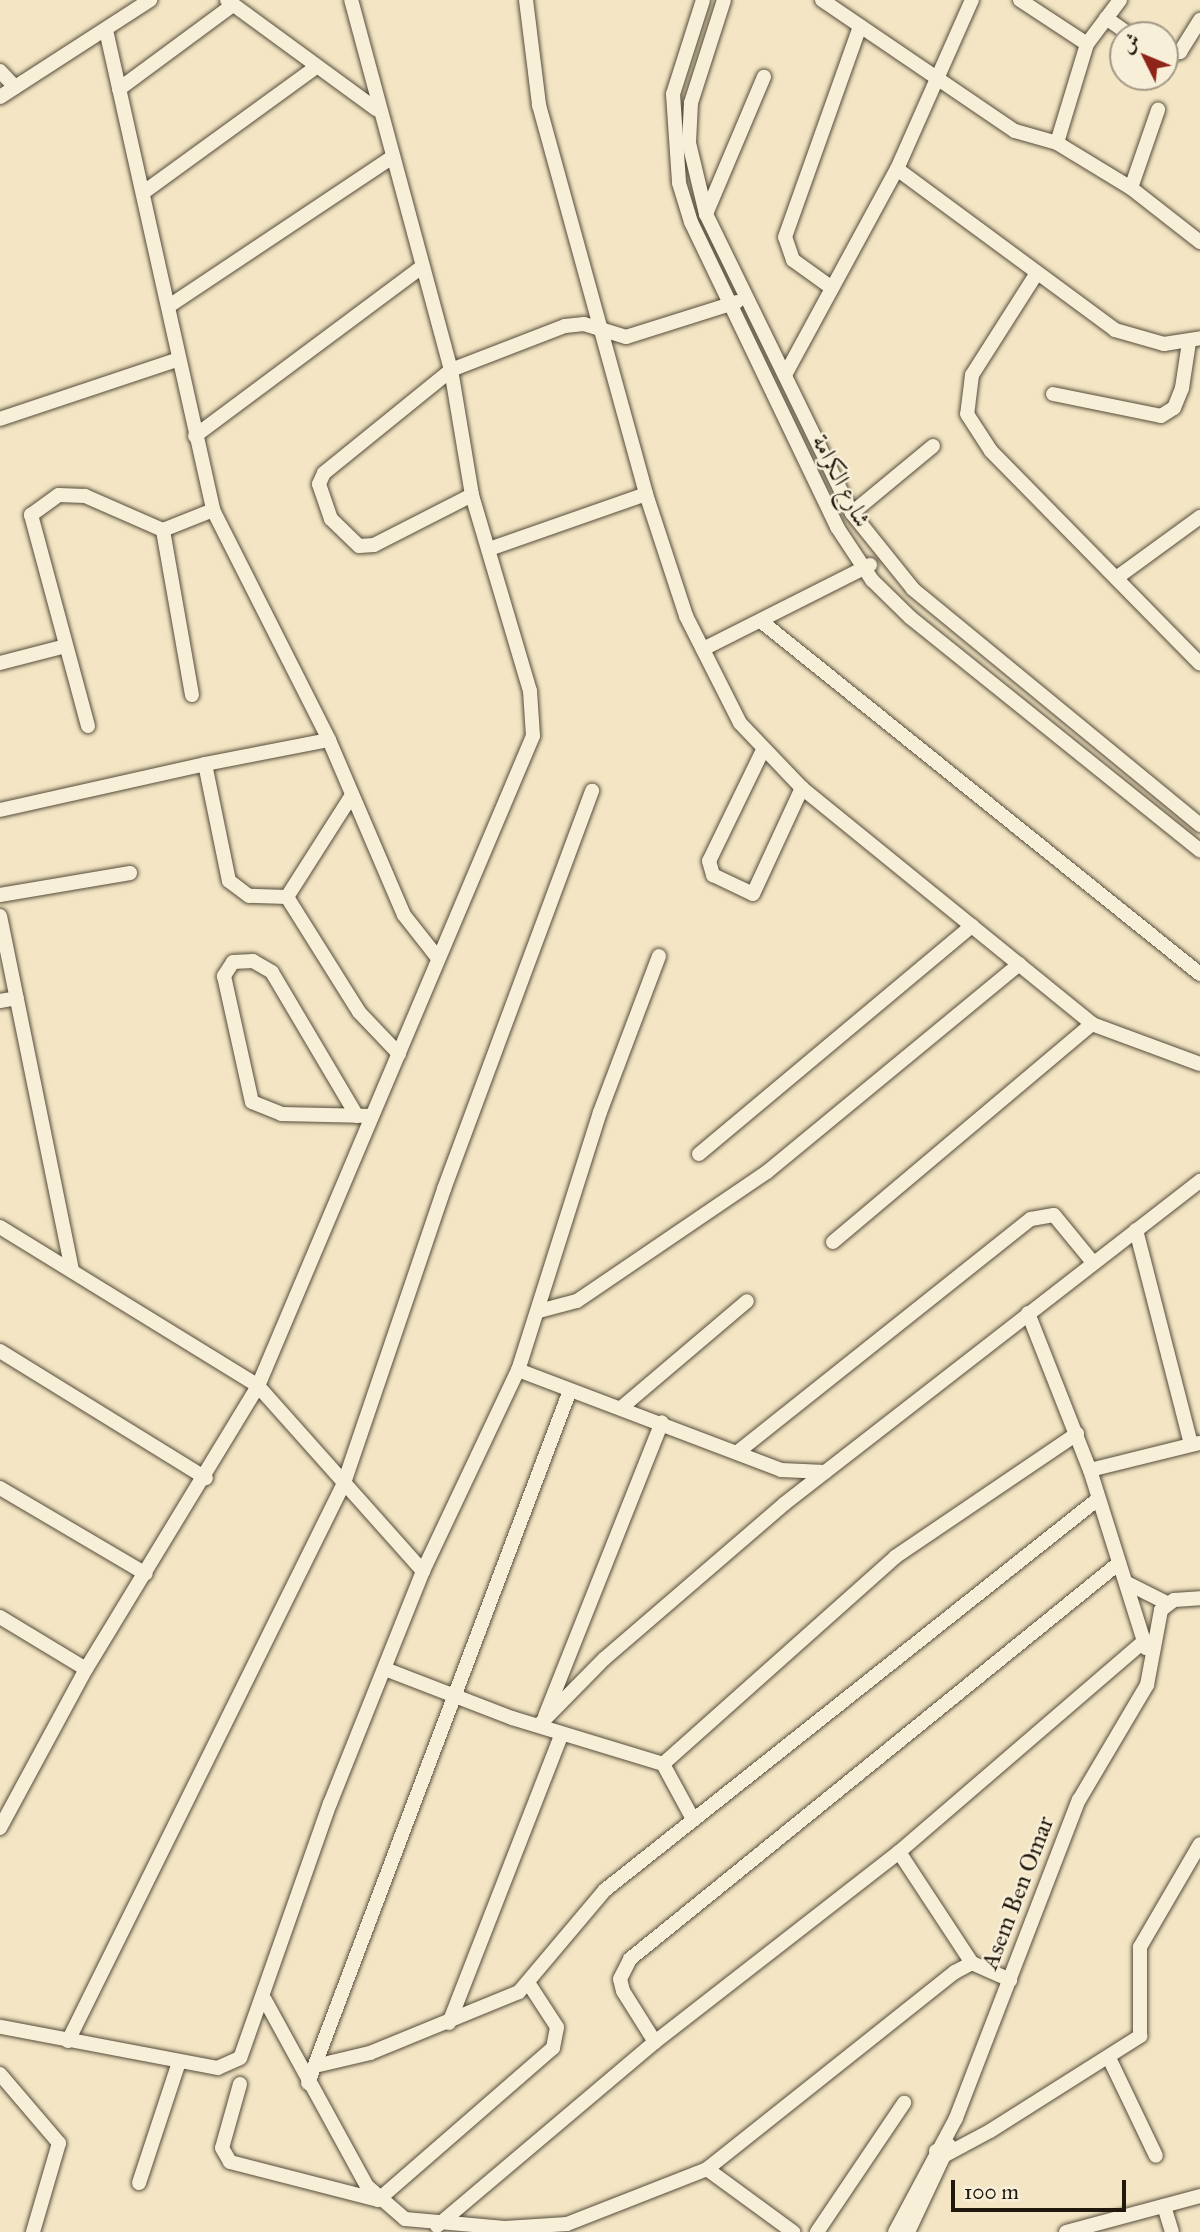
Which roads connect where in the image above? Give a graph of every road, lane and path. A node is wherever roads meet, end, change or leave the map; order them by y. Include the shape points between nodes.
1 (149, 0) edge
2 (351, 0) edge
3 (526, 0) edge
4 (703, 0) edge
5 (724, 0) edge
6 (822, 0) edge
7 (972, 0) edge
8 (1020, 0) edge
9 (1120, 0) edge
10 (230, 2) edge
11 (1106, 18) junction
12 (1200, 20) edge
13 (1110, 21) edge
14 (860, 26) junction
15 (106, 30) junction
16 (1087, 44) junction
17 (1179, 52) edge
18 (316, 67) junction
19 (0, 71) edge
20 (936, 76) junction
21 (764, 77) dead end
22 (15, 87) junction
23 (119, 89) junction
24 (0, 97) edge
25 (376, 109) junction
26 (1158, 110) dead end
27 (1057, 143) junction
28 (392, 157) junction
29 (897, 169) junction
30 (1132, 188) junction
31 (144, 192) junction
32 (706, 214) junction
33 (1200, 242) edge
34 (420, 268) junction
35 (1035, 276) junction
36 (832, 288) junction
37 (745, 299) junction
38 (730, 304) junction
39 (169, 306) junction
40 (597, 328) junction
41 (1195, 340) edge
42 (176, 360) junction
43 (451, 370) junction
44 (785, 375) junction
45 (1053, 394) dead end
46 (0, 419) edge
47 (195, 436) junction
48 (933, 446) dead end
49 (646, 494) junction
50 (472, 495) junction
51 (213, 510) junction
52 (852, 513) junction
53 (1200, 517) edge
54 (163, 530) junction
55 (489, 550) junction
56 (881, 556) junction
57 (864, 567) junction
58 (1119, 576) junction
59 (762, 622) junction
60 (62, 647) junction
61 (703, 649) junction
62 (0, 663) edge
63 (1200, 664) edge
64 (192, 695) dead end
65 (88, 726) dead end
66 (330, 740) junction
67 (762, 752) junction
68 (205, 764) junction
69 (802, 788) junction
70 (592, 791) dead end
71 (352, 795) junction
72 (0, 810) edge
73 (1200, 825) edge
74 (1200, 850) edge
75 (130, 873) dead end
76 (0, 895) edge
77 (287, 897) junction
78 (0, 916) edge
79 (972, 926) junction
80 (659, 956) dead end
81 (437, 957) junction
82 (1019, 964) junction
83 (1200, 974) edge
84 (17, 998) junction
85 (0, 1001) edge
86 (1092, 1024) junction
87 (399, 1054) junction
88 (1200, 1064) edge
89 (364, 1116) junction
90 (699, 1154) dead end
91 (1200, 1181) edge
92 (0, 1227) edge
93 (1136, 1230) junction
94 (833, 1242) dead end
95 (1091, 1260) junction
96 (72, 1269) junction
97 (747, 1301) dead end
98 (539, 1311) junction
99 (1028, 1314) junction
100 (1, 1353) edge
101 (518, 1370) junction
102 (258, 1386) junction
103 (569, 1393) junction
104 (621, 1408) junction
105 (662, 1422) junction
106 (1077, 1434) junction
107 (1195, 1443) edge
108 (739, 1451) junction
109 (1090, 1470) junction
110 (825, 1472) junction
111 (206, 1478) junction
112 (344, 1483) junction
113 (0, 1488) edge
114 (1098, 1499) junction
115 (1119, 1563) junction
116 (423, 1571) junction
117 (146, 1574) junction
118 (1126, 1583) junction
119 (1200, 1598) edge
120 (1167, 1603) junction
121 (0, 1617) edge
122 (1144, 1642) junction
123 (1153, 1667) junction
124 (86, 1669) junction
125 (385, 1669) junction
126 (458, 1698) junction
127 (541, 1723) junction
128 (561, 1735) junction
129 (663, 1765) junction
130 (694, 1819) junction
131 (0, 1828) edge
132 (1200, 1844) edge
133 (899, 1852) junction
134 (972, 1963) junction
135 (1010, 1980) junction
136 (529, 1984) junction
137 (265, 2000) junction
138 (449, 2022) junction
139 (0, 2027) edge
140 (68, 2041) junction
141 (655, 2042) junction
142 (1110, 2060) junction
143 (179, 2062) junction
144 (315, 2066) junction
145 (0, 2074) edge
146 (308, 2083) junction
147 (240, 2084) dead end
148 (904, 2103) dead end
149 (942, 2152) junction
150 (1156, 2156) dead end
151 (706, 2169) junction
152 (139, 2183) dead end
153 (1200, 2196) edge
154 (378, 2200) junction
155 (1164, 2206) junction
156 (437, 2226) junction
157 (790, 2231) edge
158 (33, 2232) edge
159 (817, 2232) edge
160 (895, 2232) edge
161 (908, 2232) edge
162 (1066, 2232) edge
163 (1172, 2232) edge

1 - 15 street
2 - 25 street
3 - 40 street via 530,67
4 - 38 street, شارع الكرامة via 673,94 672,155 691,222
5 - 32 street, شارع الكرامة via 691,103 689,143
6 - 14 street
7 - 20 street
8 - 16 street
9 - 11 street
10 - 18 street
10 - 23 street
11 - 13 street
11 - 16 street
12 - 17 street
14 - 20 street
14 - 36 street via 785,237 793,260
15 - 22 street
15 - 23 street
16 - 27 street
18 - 25 street
18 - 31 street
19 - 22 street
20 - 27 street via 1015,131
20 - 29 street
21 - 32 street
22 - 24 street
23 - 31 street
25 - 28 street
26 - 30 street
27 - 30 street
28 - 34 street
28 - 39 street
29 - 35 street
29 - 36 street
30 - 33 street
31 - 39 street
32 - 37 street, شارع الكرامة
34 - 43 street
34 - 47 street
35 - 41 street via 1115,330 1164,344
35 - 58 street via 972,375 967,414 991,451
36 - 44 street
37 - 38 street
37 - 44 street, شارع الكرامة
38 - 40 street via 626,337
38 - 57 street, شارع الكرامة via 836,527
39 - 42 street
40 - 43 street via 565,326
40 - 49 street
41 - 45 street via 1174,408 1161,416
42 - 46 street
42 - 47 street
43 - 50 street
43 - 50 street via 324,472 319,484 331,519 359,546 373,545
44 - 52 street, شارع الكرامة
47 - 51 street
48 - 52 street
49 - 55 street
49 - 61 street
50 - 55 street
51 - 54 street
51 - 66 street
52 - 56 street, شارع الكرامة
53 - 58 street
54 - 60 street via 85,496 59,495 37,506 31,515 34,537
54 - 64 street
55 - 81 street via 530,691 533,736
56 - 57 street
56 - 73 street, شارع الكرامة
57 - 59 street
57 - 74 street, شارع الكرامة via 933,637
58 - 63 street
59 - 61 street
59 - 83 street
60 - 62 street
60 - 65 street
61 - 67 street via 722,693
66 - 68 street
66 - 71 street
67 - 69 street
67 - 69 street via 709,861 713,875 753,894
68 - 72 street
68 - 77 street via 229,881 249,896
69 - 79 street
70 - 112 street via 444,1189
71 - 77 street
71 - 81 street via 404,915
75 - 76 street
77 - 87 street via 359,1012
78 - 84 street
79 - 82 street
79 - 90 street
80 - 98 street via 600,1112
81 - 87 street
82 - 86 street
82 - 98 street via 767,1172 577,1301
84 - 85 street
84 - 96 street
86 - 88 street
86 - 94 street
87 - 89 street
89 - 89 street via 272,972 253,961 233,962 224,976 251,1102 281,1114
89 - 102 street
91 - 93 street
92 - 96 street
93 - 95 street
93 - 107 street
95 - 99 street
95 - 108 street via 1054,1215 1031,1219
96 - 102 street
97 - 104 street
98 - 101 street
99 - 106 street
99 - 110 street
100 - 111 street
101 - 103 street
101 - 116 street
102 - 111 street
102 - 112 street
103 - 104 street
103 - 126 street via 496,1580
104 - 105 street
105 - 108 street
105 - 127 street
106 - 109 street
106 - 129 street via 895,1557
107 - 109 street
108 - 110 street via 781,1469
109 - 114 street
110 - 127 street via 604,1659
111 - 117 street
112 - 116 street
112 - 140 street
113 - 117 street
114 - 115 street
114 - 130 street
115 - 118 street
115 - 141 street via 630,1959 620,1979 623,1991
116 - 125 street
117 - 124 street
118 - 120 street
118 - 122 street
119 - 120 street
120 - 123 street, Asem Ben Omar via 1159,1615
121 - 124 street
122 - 123 street
122 - 133 street
123 - 135 street, Asem Ben Omar via 1079,1800
124 - 131 street
125 - 126 street
125 - 137 street via 330,1804
126 - 127 street
126 - 144 street
127 - 128 street
128 - 129 street
128 - 138 street
129 - 130 street
130 - 136 street via 593,1902
132 - 142 street via 1140,1947 1140,2036
133 - 134 street
133 - 141 street
134 - 135 street
134 - 151 street
135 - 149 street, Asem Ben Omar
136 - 138 street
136 - 154 street via 557,2027 553,2048
137 - 143 street via 236,2063 223,2068
137 - 146 street
138 - 144 street
139 - 140 street
140 - 143 street
141 - 156 street
142 - 149 street
142 - 150 street
143 - 152 street
144 - 146 street
145 - 158 street via 59,2143
146 - 154 street
147 - 154 street via 222,2148 230,2162
148 - 159 street
149 - 160 street
149 - 161 street
151 - 156 street via 582,2221
151 - 157 street
153 - 155 street
154 - 156 street via 405,2220
155 - 162 street
155 - 163 street

